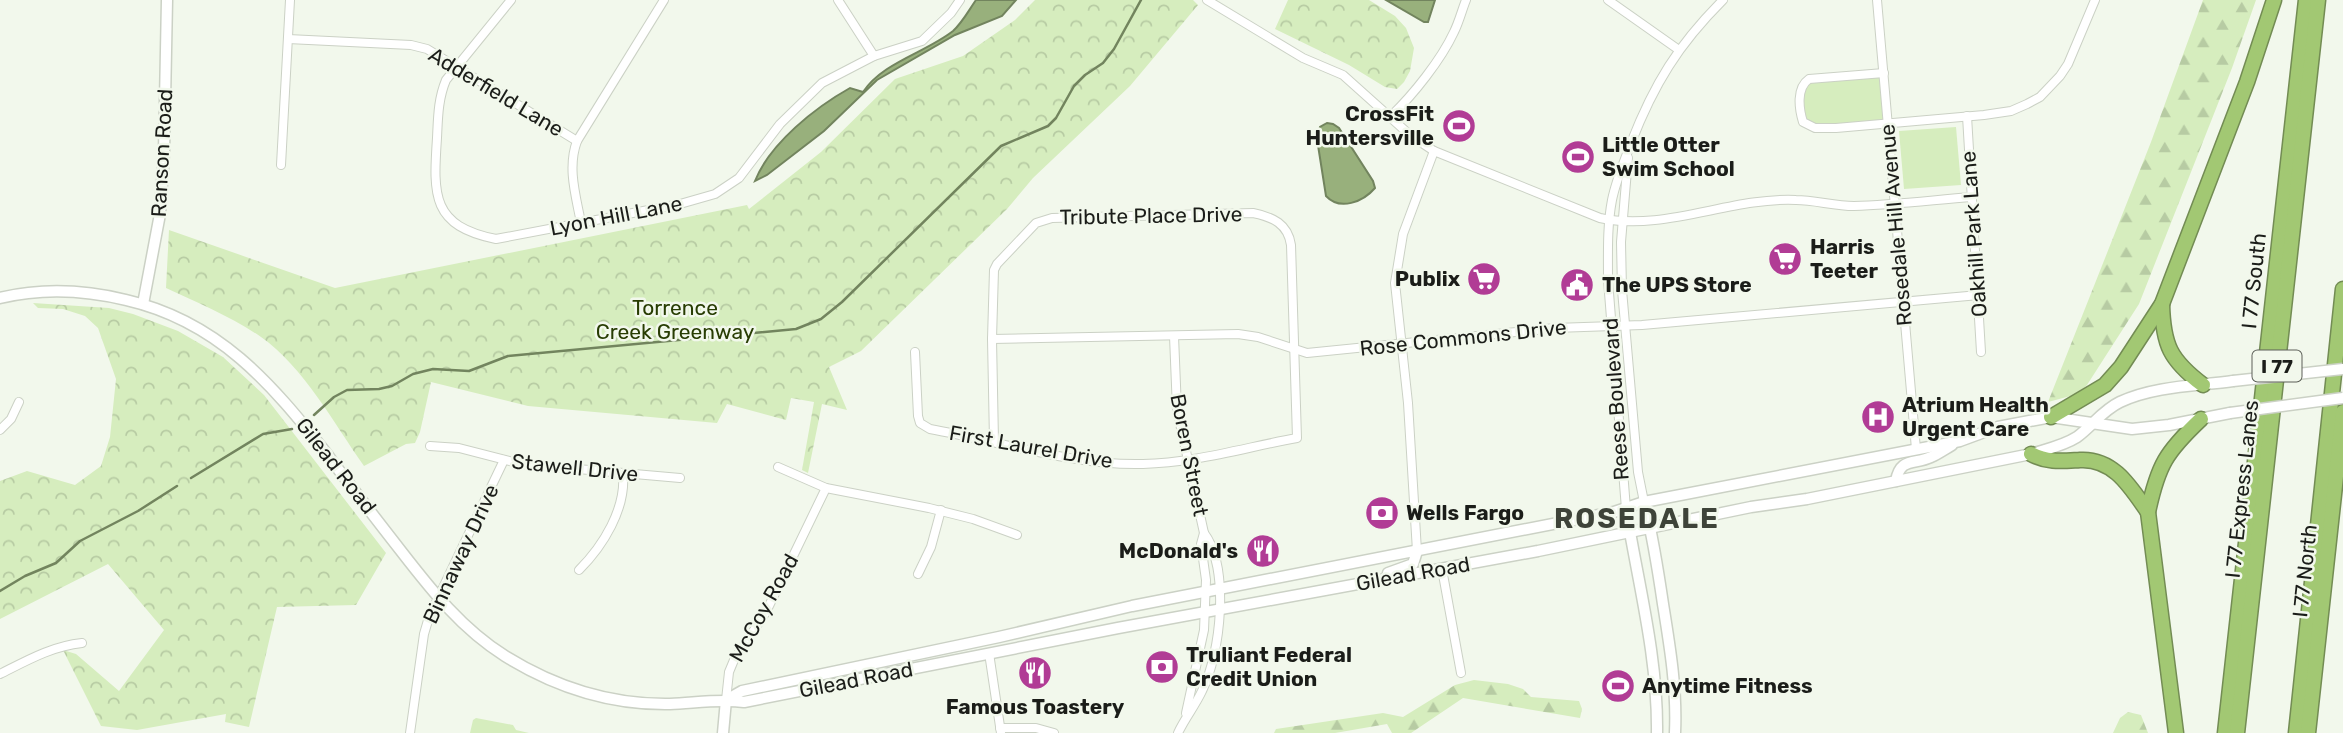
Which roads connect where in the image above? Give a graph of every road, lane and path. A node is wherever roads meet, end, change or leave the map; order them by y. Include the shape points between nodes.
1 (167, 0) edge
2 (290, 0) edge
3 (511, 0) edge
4 (664, 0) edge
5 (838, 0) edge
6 (960, 0) edge
7 (1207, 0) edge
8 (1466, 0) edge
9 (1608, 0) edge
10 (1723, 0) edge
11 (1877, 0) edge
12 (2095, 0) edge
13 (2274, 0) edge
14 (2306, 0) edge
15 (2318, 0) edge
16 (1622, 4) edge
17 (288, 40) junction
18 (1679, 50) junction
19 (874, 56) junction
20 (456, 68) junction
21 (1884, 73) junction
22 (1391, 116) junction
23 (1967, 116) junction
24 (1887, 123) junction
25 (577, 141) junction
26 (1629, 149) junction
27 (1434, 151) junction
28 (281, 165) dead end
29 (1972, 197) junction
30 (1894, 204) junction
31 (1609, 220) junction
32 (1623, 221) junction
33 (581, 223) junction
34 (2343, 289) edge
35 (1979, 295) junction
36 (0, 298) edge
37 (1903, 302) junction
38 (143, 304) junction
39 (2162, 304) junction
40 (1611, 326) junction
41 (1625, 326) junction
42 (1174, 336) junction
43 (992, 340) junction
44 (1402, 345) junction
45 (1295, 351) junction
46 (915, 352) dead end
47 (1982, 352) dead end
48 (2343, 369) edge
49 (2203, 385) junction
50 (2343, 398) edge
51 (19, 402) dead end
52 (2343, 412) edge
53 (2051, 417) junction
54 (2201, 419) junction
55 (2092, 424) junction
56 (0, 430) edge
57 (1297, 438) joint
58 (994, 441) junction
59 (1960, 441) junction
60 (430, 446) dead end
61 (1916, 449) junction
62 (2031, 454) junction
63 (1188, 459) junction
64 (504, 460) junction
65 (778, 467) dead end
66 (623, 474) junction
67 (680, 478) dead end
68 (1896, 481) junction
69 (826, 488) junction
70 (1644, 502) junction
71 (1626, 509) junction
72 (941, 510) junction
73 (2148, 512) junction
74 (1651, 527) junction
75 (1629, 532) junction
76 (1204, 533) junction
77 (1017, 535) dead end
78 (1417, 551) junction
79 (1442, 569) junction
80 (579, 570) dead end
81 (918, 574) dead end
82 (1341, 587) junction
83 (1220, 589) junction
84 (1206, 592) junction
85 (437, 597) junction
86 (1220, 609) junction
87 (1206, 611) junction
88 (82, 643) dead end
89 (989, 653) junction
90 (1461, 673) dead end
91 (0, 674) edge
92 (726, 700) junction
93 (1186, 716) junction
94 (1001, 730) edge
95 (410, 733) edge
96 (723, 733) edge
97 (1054, 733) edge
98 (1178, 733) edge
99 (1657, 733) edge
100 (1675, 733) edge
101 (2176, 733) edge
102 (2225, 733) edge
103 (2237, 733) edge
104 (2296, 733) edge
105 (2308, 733) edge

1 - 38 main road, Ranson Road via 160,214
2 - 17 street
3 - 20 street, Lyon Hill Lane
4 - 25 street
5 - 19 street
6 - 19 street, Lyon Hill Lane via 922,41
7 - 22 street via 1303,58 1343,75
8 - 22 street via 1443,51
9 - 16 street
10 - 18 street, Reese Boulevard
11 - 21 street, Rosedale Hill Avenue
12 - 23 street via 2068,64 2050,88 2011,111
13 - 39 highway
14 - 102 highway, I 77 South / I 77
15 - 103 highway, I 77 Express Lanes / I 77
16 - 18 street
17 - 20 street, Adderfield Lane via 411,45 427,49
17 - 28 street
18 - 26 street, Reese Boulevard via 1652,92
19 - 33 street, Lyon Hill Lane via 822,83 780,124 739,178 715,194
20 - 25 street, Adderfield Lane
20 - 33 street, Lyon Hill Lane via 440,94 434,178 435,192 457,227 496,239
21 - 24 street, Rosedale Hill Avenue
21 - 24 street via 1809,79 1800,90 1802,118 1815,128
22 - 27 street
23 - 24 street
23 - 29 street, Oakhill Park Lane
24 - 30 street, Rosedale Hill Avenue
25 - 33 street via 572,172
26 - 31 street, Reese Boulevard
26 - 32 street, Reese Boulevard
27 - 31 street
27 - 44 street via 1396,262
29 - 30 street
29 - 35 street, Oakhill Park Lane
30 - 32 street via 1838,206 1796,200
30 - 37 street, Rosedale Hill Avenue
31 - 32 street
31 - 40 street, Reese Boulevard
32 - 41 street, Reese Boulevard
34 - 104 highway
35 - 37 street, Rose Commons Drive
35 - 47 street, Oakhill Park Lane
36 - 38 main road, Gilead Road via 63,291
37 - 41 street, Rose Commons Drive
37 - 61 street, Rosedale Hill Avenue
38 - 85 main road, Gilead Road via 207,333 266,380
39 - 49 highway via 2169,351
39 - 53 highway via 2105,385
40 - 41 street, Rose Commons Drive
40 - 44 street, Rose Commons Drive
40 - 71 street, Reese Boulevard
41 - 70 street, Reese Boulevard
42 - 43 street, Rose Commons Drive
42 - 45 street, Rose Commons Drive via 1238,334
42 - 63 street, Boren Street via 1177,410
43 - 45 street, Tribute Place Drive via 994,270 1036,223 1052,218 1253,213 1280,223 1290,235
43 - 58 street, Tribute Place Drive
44 - 45 street, Rose Commons Drive
44 - 78 street
45 - 57 street, Tribute Place Drive
46 - 58 street, First Laurel Drive via 920,423
48 - 49 main road, Gilead Road, bridge
49 - 55 main road, Gilead Road via 2130,398 2113,405
50 - 54 main road, Gilead Road, bridge
51 - 56 street
52 - 105 highway, I 77 North
53 - 55 main road, Gilead Road
53 - 59 main road, Gilead Road via 1998,427
54 - 55 main road, Gilead Road via 2132,429
54 - 73 highway via 2164,460
55 - 62 main road, Gilead Road via 2070,441
57 - 63 street, First Laurel Drive
58 - 63 street, First Laurel Drive via 1126,464
59 - 61 main road, Gilead Road
59 - 68 main road via 1930,458 1903,465
60 - 64 street, Stawell Drive
61 - 70 main road, Gilead Road
62 - 68 main road, Gilead Road
62 - 73 highway via 2045,461 2098,461 2127,483
63 - 76 street, Boren Street
64 - 66 street, Stawell Drive
64 - 85 street, Binnaway Drive
65 - 69 street
66 - 67 street, Stawell Drive
66 - 80 street via 622,498 612,521
68 - 74 main road, Gilead Road
69 - 72 street
69 - 92 street, McCoy Road via 765,612 734,660
70 - 71 main road, Gilead Road
70 - 74 main road, Reese Boulevard
71 - 75 main road, Reese Boulevard
71 - 78 main road, Gilead Road
72 - 77 street
72 - 81 street
73 - 101 highway
74 - 75 main road, Gilead Road
74 - 100 main road, Reese Boulevard via 1675,685
75 - 79 main road, Gilead Road
75 - 99 main road, Reese Boulevard via 1654,671
76 - 83 street, Boren Street via 1212,544
76 - 84 street, Boren Street
78 - 82 main road via 1416,561 1409,567
78 - 83 main road, Gilead Road
79 - 82 main road, Gilead Road
79 - 90 street
82 - 86 main road, Gilead Road
83 - 84 main road, Gilead Road
83 - 86 street, Boren Street
84 - 87 street, Boren Street
84 - 92 main road, Gilead Road via 747,690
85 - 92 main road, Gilead Road via 488,645 538,674 586,694 642,703
85 - 95 street, Binnaway Drive via 424,634
86 - 87 main road, Gilead Road
86 - 93 street, Boren Street via 1209,672
87 - 89 main road, Gilead Road
87 - 93 street, Boren Street
88 - 91 street via 67,644
89 - 92 main road, Gilead Road via 744,702
89 - 94 street
92 - 96 main road, McCoy Road
93 - 98 street, Boren Street
94 - 97 street via 1037,728

